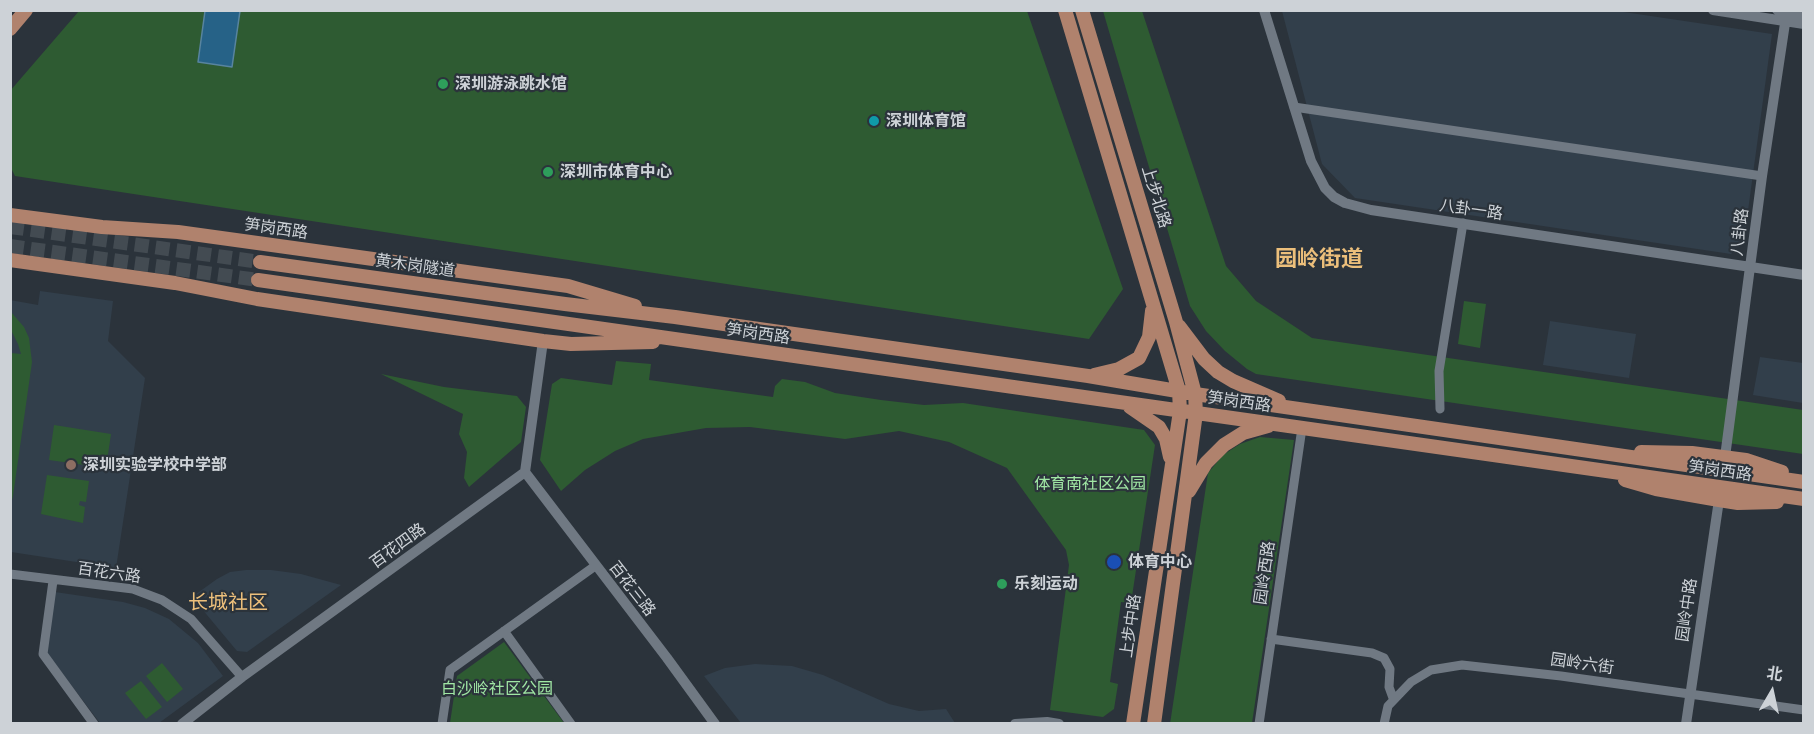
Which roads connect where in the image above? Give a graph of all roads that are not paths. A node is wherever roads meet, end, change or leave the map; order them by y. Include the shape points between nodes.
1 (26, 10) edge
2 (1065, 10) edge
3 (1083, 10) edge
4 (1091, 10) edge
5 (1264, 10) edge
6 (1713, 10) edge
7 (1784, 14) edge
8 (1803, 15) edge
9 (1803, 24) edge
10 (10, 29) edge
11 (1089, 32) junction
12 (1294, 107) junction
13 (1762, 176) junction
14 (10, 215) edge
15 (1463, 223) junction
16 (10, 260) edge
17 (260, 262) tunnel mouth
18 (1751, 267) junction
19 (1803, 275) edge
20 (258, 280) tunnel mouth
21 (1152, 303) junction
22 (565, 304) joint
23 (675, 317) junction
24 (1176, 322) junction
25 (670, 338) junction
26 (543, 341) junction
27 (981, 361) junction
28 (1088, 376) junction
29 (979, 382) junction
30 (1179, 392) junction
31 (1195, 394) junction
32 (1111, 401) junction
33 (1266, 404) junction
34 (1294, 408) junction
35 (1440, 409) dead end
36 (1180, 411) junction
37 (1196, 413) junction
38 (1263, 423) junction
39 (1277, 424) junction
40 (1302, 428) junction
41 (1606, 453) junction
42 (1725, 458) junction
43 (1601, 470) junction
44 (525, 472) junction
45 (1170, 474) junction
46 (1803, 481) edge
47 (1719, 500) junction
48 (1803, 500) edge
49 (1183, 504) junction
50 (595, 566) junction
51 (10, 574) edge
52 (53, 581) junction
53 (504, 631) junction
54 (1271, 639) junction
55 (242, 677) junction
56 (1394, 698) junction
57 (1803, 710) edge
58 (1687, 718) edge
59 (94, 723) edge
60 (182, 723) edge
61 (442, 723) edge
62 (571, 723) edge
63 (715, 723) edge
64 (1015, 723) edge
65 (1059, 723) edge
66 (1133, 723) edge
67 (1154, 723) edge
68 (1259, 723) edge
69 (1384, 723) edge

1 - 10 main road
2 - 21 main road, 上步北路
3 - 11 main road, 上步北路
4 - 11 main road
5 - 12 street, 八卦一路
6 - 7 street
7 - 8 street
7 - 9 street
7 - 13 street, 八卦路
11 - 24 main road, 上步北路
12 - 13 street
12 - 15 street, 八卦一路 via 1317,175 1334,197 1357,208
13 - 18 street, 八卦路
14 - 23 main road, 笋岗西路 via 178,232 568,286
15 - 18 street, 八卦一路
15 - 35 street via 1439,371
16 - 26 main road, 笋岗西路
17 - 22 main road, 黄木岗隧道
18 - 19 street, 八卦一路
18 - 42 street, 八卦路
20 - 25 main road, 笋岗西路
21 - 28 main road via 1149,337 1139,358 1119,369
21 - 30 main road, 上步北路
22 - 23 main road, 笋岗西路
23 - 27 main road, 笋岗西路
24 - 31 main road, 上步北路
24 - 34 main road via 1218,372
25 - 26 main road, 笋岗西路 via 650,343
25 - 29 main road, 笋岗西路
26 - 44 street
27 - 28 main road, 笋岗西路
27 - 29 main road
28 - 30 main road, 笋岗西路
29 - 32 main road, 笋岗西路
30 - 31 main road, 笋岗西路
30 - 36 main road, 上步中路
31 - 33 main road, 笋岗西路
31 - 37 main road
32 - 36 main road, 笋岗西路
32 - 45 main road via 1131,407 1159,428 1166,439
33 - 34 main road, 笋岗西路
33 - 38 main road
34 - 41 main road, 笋岗西路
36 - 37 main road, 笋岗西路
36 - 45 main road, 上步中路
37 - 38 main road, 笋岗西路
37 - 49 main road
38 - 39 main road, 笋岗西路
39 - 40 main road, 笋岗西路
39 - 49 main road via 1243,433 1216,452 1199,472
40 - 43 main road, 笋岗西路
40 - 54 street, 园岭西路
41 - 42 main road via 1665,452
41 - 46 main road, 笋岗西路
42 - 46 main road via 1746,460
43 - 47 main road via 1656,489
43 - 48 main road, 笋岗西路
44 - 50 street, 百花三路
44 - 55 street, 百花四路
45 - 66 main road, 上步中路
47 - 48 main road
47 - 58 street, 园岭中路
49 - 67 main road
50 - 53 street
50 - 63 street, 百花三路
51 - 52 street, 百花六路
52 - 55 street, 百花六路 via 133,589 162,600 204,631
52 - 59 street via 42,654
53 - 61 street via 450,670
53 - 62 street
54 - 56 street via 1384,658 1390,669 1389,687
54 - 68 street, 园岭西路
55 - 60 street, 百花四路
56 - 57 street, 园岭六街 via 1431,670 1473,665
56 - 69 street, 园岭六街
64 - 65 street

